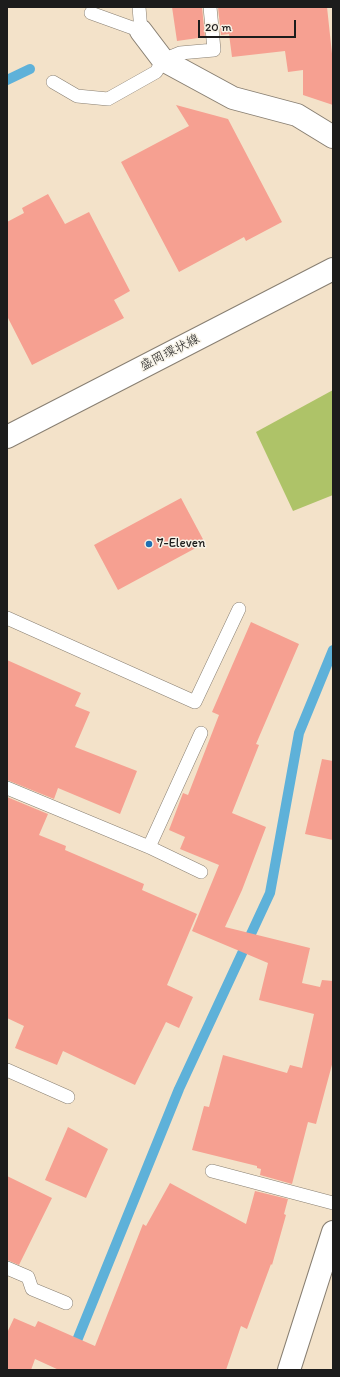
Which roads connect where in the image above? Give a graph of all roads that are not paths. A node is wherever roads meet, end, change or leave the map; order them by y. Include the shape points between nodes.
1 (139, 7) edge
2 (210, 7) edge
3 (91, 13) dead end
4 (141, 31) junction
5 (163, 60) junction
6 (53, 82) dead end
7 (333, 137) edge
8 (333, 269) edge
9 (7, 438) edge
10 (239, 609) dead end
11 (7, 618) edge
12 (201, 733) dead end
13 (7, 788) edge
14 (149, 847) junction
15 (201, 872) dead end
16 (7, 1070) edge
17 (68, 1097) dead end
18 (212, 1171) dead end
19 (333, 1203) edge
20 (333, 1232) edge
21 (7, 1268) edge
22 (66, 1304) dead end
23 (290, 1370) edge

1 - 4 lane
2 - 5 lane via 214,50 180,53
3 - 4 lane
4 - 5 street
5 - 6 lane via 156,72 108,99 77,96
5 - 7 street via 233,98 297,115
8 - 9 street, 盛岡環状線
10 - 11 lane via 195,702
12 - 14 lane
13 - 14 lane
14 - 15 lane
16 - 17 lane
18 - 19 lane
20 - 23 street
21 - 22 lane via 28,1277 32,1289

